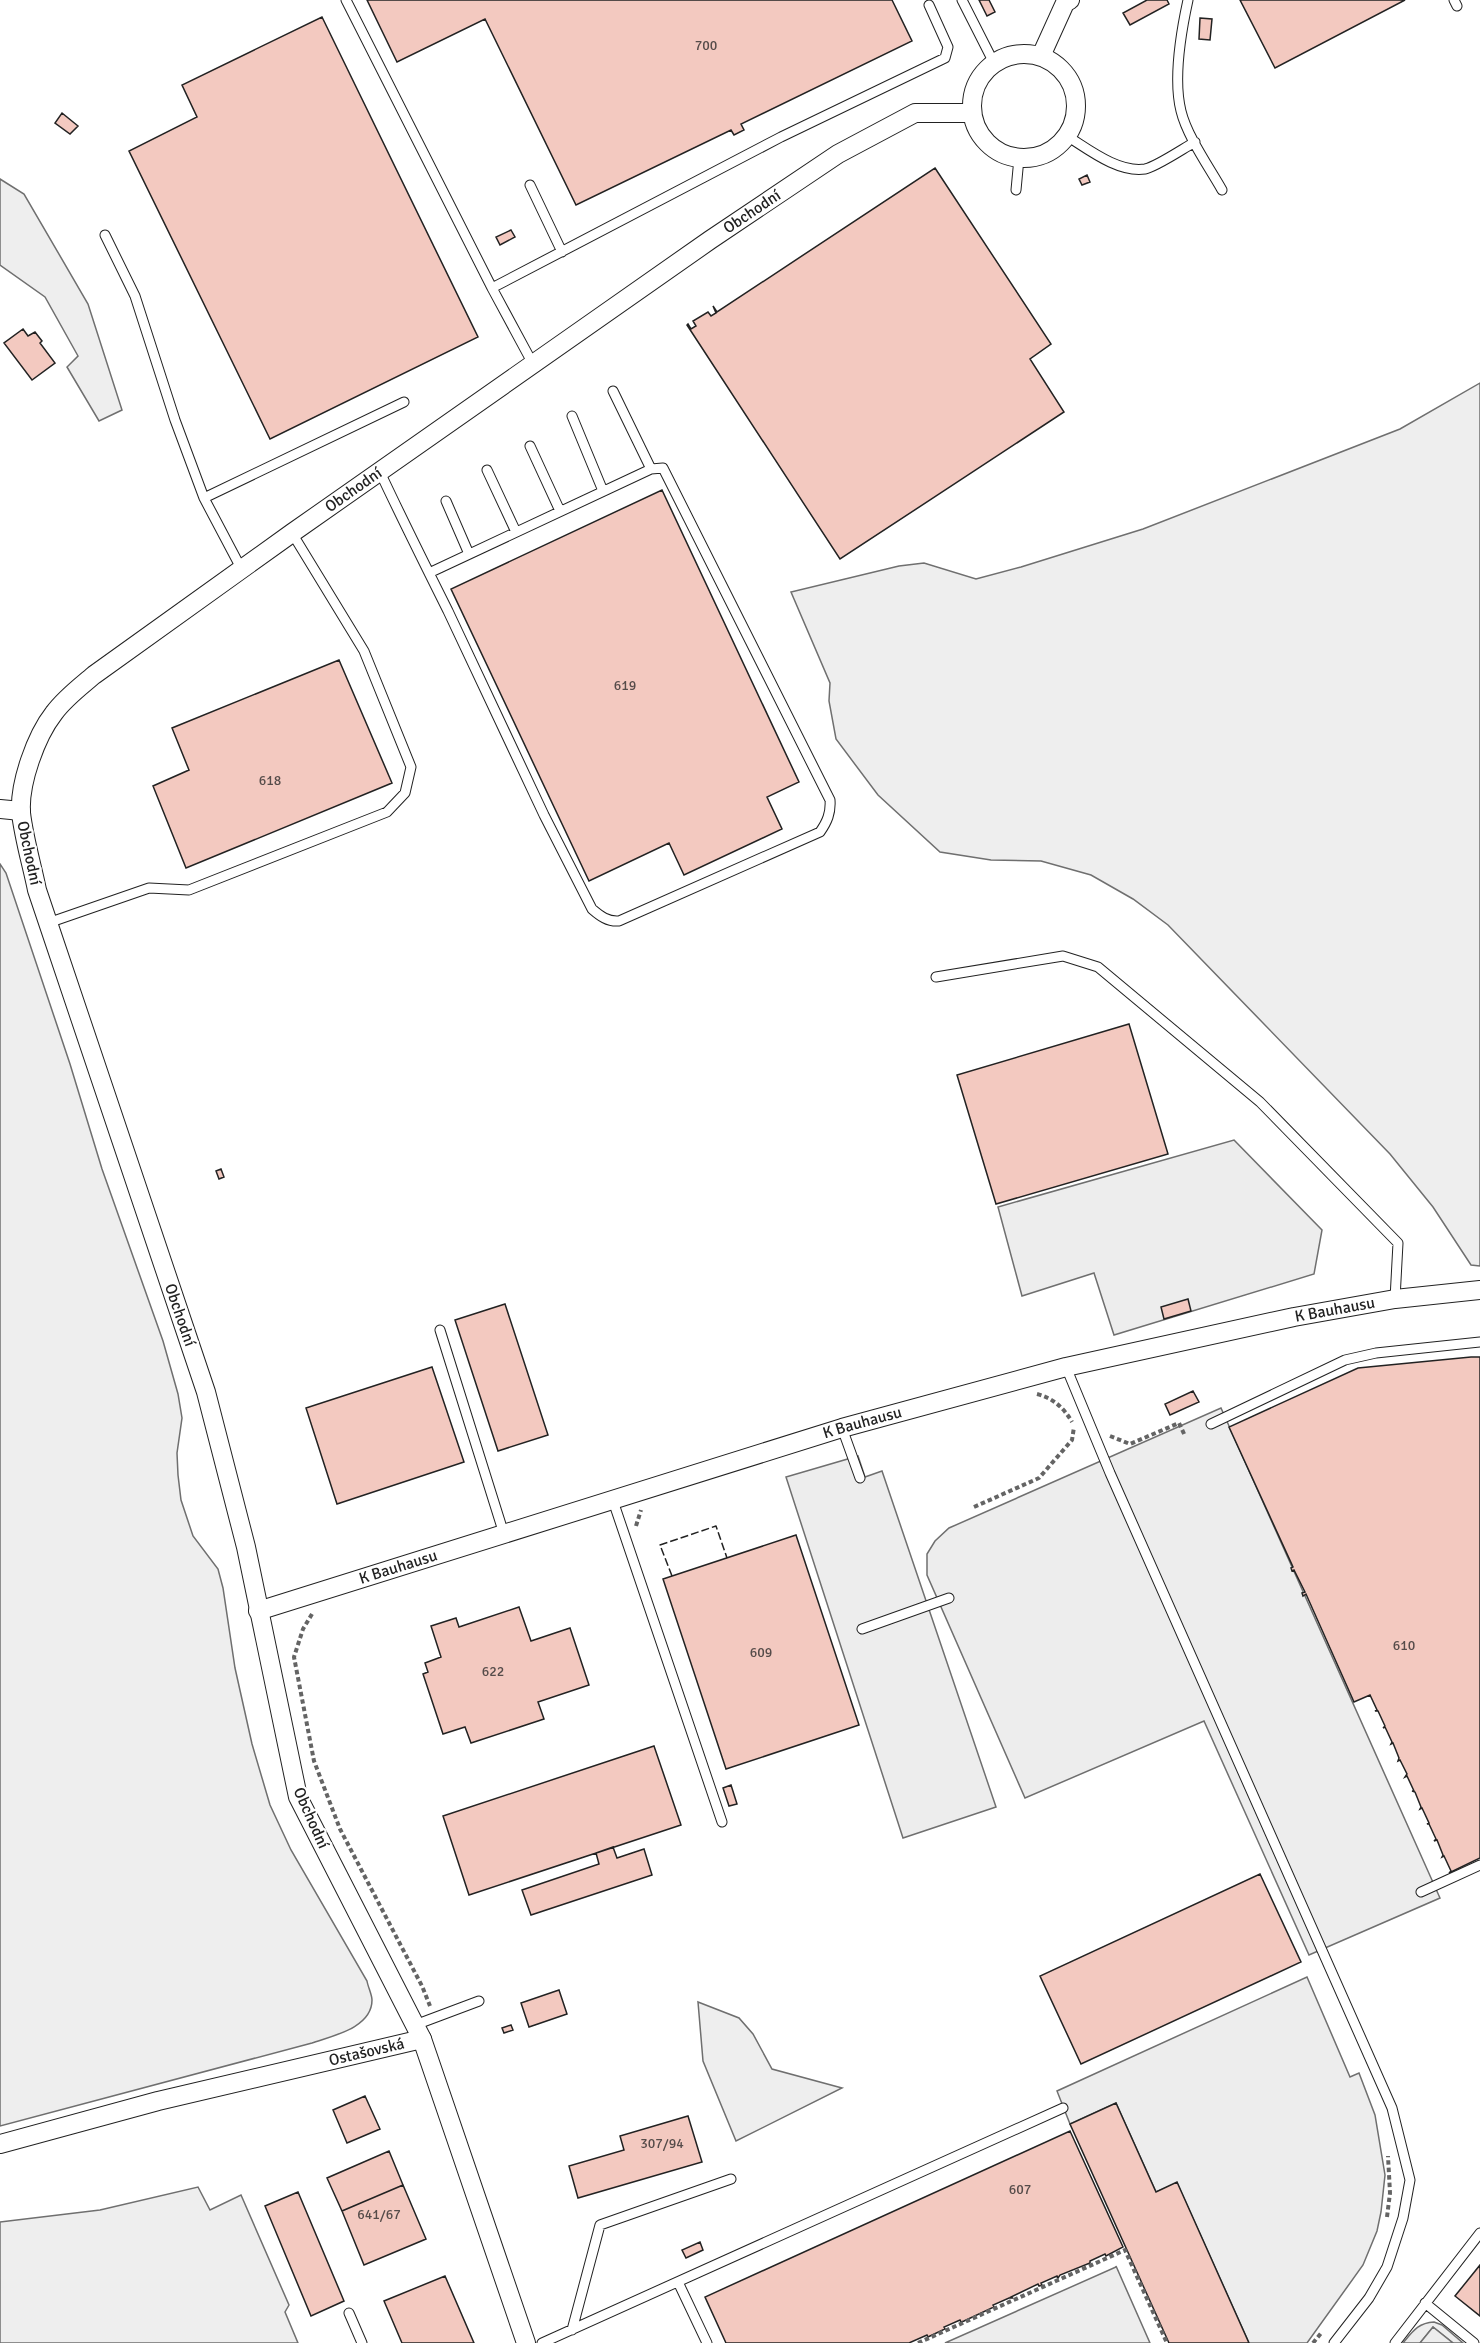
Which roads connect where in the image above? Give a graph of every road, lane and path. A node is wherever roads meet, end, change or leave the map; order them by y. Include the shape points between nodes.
1 (346, 0) edge
2 (962, 0) edge
3 (1188, 0) edge
4 (1068, 1) edge
5 (929, 5) dead end
6 (1041, 56) junction
7 (994, 63) junction
8 (972, 113) junction
9 (1067, 136) junction
10 (1195, 142) junction
11 (1019, 158) junction
12 (530, 185) dead end
13 (1016, 190) dead end
14 (1222, 190) dead end
15 (105, 235) dead end
16 (562, 252) junction
17 (492, 288) junction
18 (533, 364) junction
19 (612, 392) dead end
20 (404, 402) dead end
21 (572, 416) dead end
22 (530, 446) dead end
23 (651, 469) junction
24 (487, 470) dead end
25 (380, 472) junction
26 (603, 491) junction
27 (204, 498) junction
28 (446, 501) dead end
29 (560, 511) junction
30 (516, 532) junction
31 (292, 533) junction
32 (469, 554) junction
33 (242, 570) junction
34 (429, 573) junction
35 (0, 809) edge
36 (21, 811) junction
37 (48, 923) junction
38 (936, 977) dead end
39 (1480, 1290) edge
40 (1395, 1299) junction
41 (440, 1330) dead end
42 (1480, 1342) edge
43 (1066, 1367) junction
44 (1027, 1394) dead end
45 (1089, 1424) junction
46 (1211, 1424) dead end
47 (1074, 1427) junction
48 (842, 1428) junction
49 (1185, 1436) dead end
50 (860, 1478) dead end
51 (612, 1498) junction
52 (644, 1505) dead end
53 (975, 1507) dead end
54 (504, 1534) junction
55 (628, 1548) junction
56 (949, 1598) dead end
57 (258, 1611) junction
58 (314, 1611) dead end
59 (862, 1629) dead end
60 (722, 1822) dead end
61 (1480, 1865) edge
62 (1421, 1892) dead end
63 (479, 2001) dead end
64 (434, 2018) junction
65 (419, 2032) junction
66 (1063, 2108) dead end
67 (0, 2144) edge
68 (1387, 2148) dead end
69 (731, 2179) dead end
70 (1386, 2222) dead end
71 (1480, 2233) edge
72 (678, 2282) junction
73 (1425, 2304) junction
74 (350, 2313) dead end
75 (1326, 2327) dead end
76 (572, 2330) junction
77 (362, 2343) edge
78 (526, 2343) edge
79 (543, 2343) edge
80 (707, 2343) edge
81 (918, 2343) edge
82 (1167, 2343) edge
83 (1313, 2343) edge
84 (1334, 2343) edge
85 (1395, 2343) edge
86 (1474, 2343) edge

1 - 17 lane
2 - 7 lane
3 - 10 lane via 1178,92 1181,113
4 - 6 street
5 - 16 lane via 948,47 945,58 781,137
6 - 7 street via 1017,54
6 - 9 street via 1058,66 1070,81 1076,99 1075,118
7 - 8 street via 981,76 973,94
8 - 11 street via 980,135 997,151
8 - 18 street, Obchodní via 915,113 838,154
9 - 10 lane via 1124,167 1145,169
9 - 11 street via 1054,149 1037,157
10 - 14 lane
11 - 13 lane
12 - 16 lane
15 - 27 lane via 135,296
16 - 17 lane
17 - 18 lane
18 - 25 street, Obchodní
19 - 23 lane
20 - 27 lane
21 - 26 lane
22 - 29 lane
23 - 26 lane
23 - 34 lane via 664,470 830,800 830,814 820,832 619,921 611,922 599,915 592,909 544,815
24 - 30 lane
25 - 31 street, Obchodní
25 - 34 lane
26 - 29 lane
27 - 33 lane
28 - 32 lane
29 - 30 lane
30 - 32 lane
31 - 33 street, Obchodní
31 - 37 lane via 364,651 411,767 405,793 387,812 189,890 149,888
32 - 34 lane
33 - 36 street, Obchodní via 68,697 41,734 26,772
35 - 36 street
36 - 37 street, Obchodní
37 - 57 street, Obchodní via 206,1392 246,1547
38 - 40 lane via 1063,956 1098,967 1260,1102 1398,1244
39 - 40 street, K Bauhausu
40 - 43 street, K Bauhausu
41 - 54 lane
42 - 46 lane via 1345,1360
43 - 45 lane
43 - 48 street, K Bauhausu
44 - 47 path via 1047,1397 1060,1406
45 - 47 path
45 - 49 path via 1098,1421 1106,1433 1130,1444 1179,1423
45 - 84 lane via 1392,2108 1410,2180 1403,2218 1387,2267
47 - 53 path via 1072,1440 1039,1478
48 - 50 lane
48 - 51 street, K Bauhausu
51 - 54 street, K Bauhausu
51 - 55 lane
52 - 55 path via 636,1527 642,1543
54 - 57 street, K Bauhausu
55 - 60 lane
56 - 59 lane
57 - 65 street, Obchodní via 298,1797
58 - 64 path via 294,1657 314,1761 340,1829 422,1986
61 - 62 lane
63 - 64 lane
64 - 65 lane
65 - 67 street, Ostašovská
65 - 78 street, Ostašovská
66 - 72 lane
68 - 70 path via 1390,2193
69 - 76 lane via 600,2224
71 - 73 lane
72 - 76 lane
72 - 80 lane
73 - 85 lane
73 - 86 lane
74 - 77 lane
75 - 83 path
76 - 79 lane
81 - 82 path via 1125,2250

